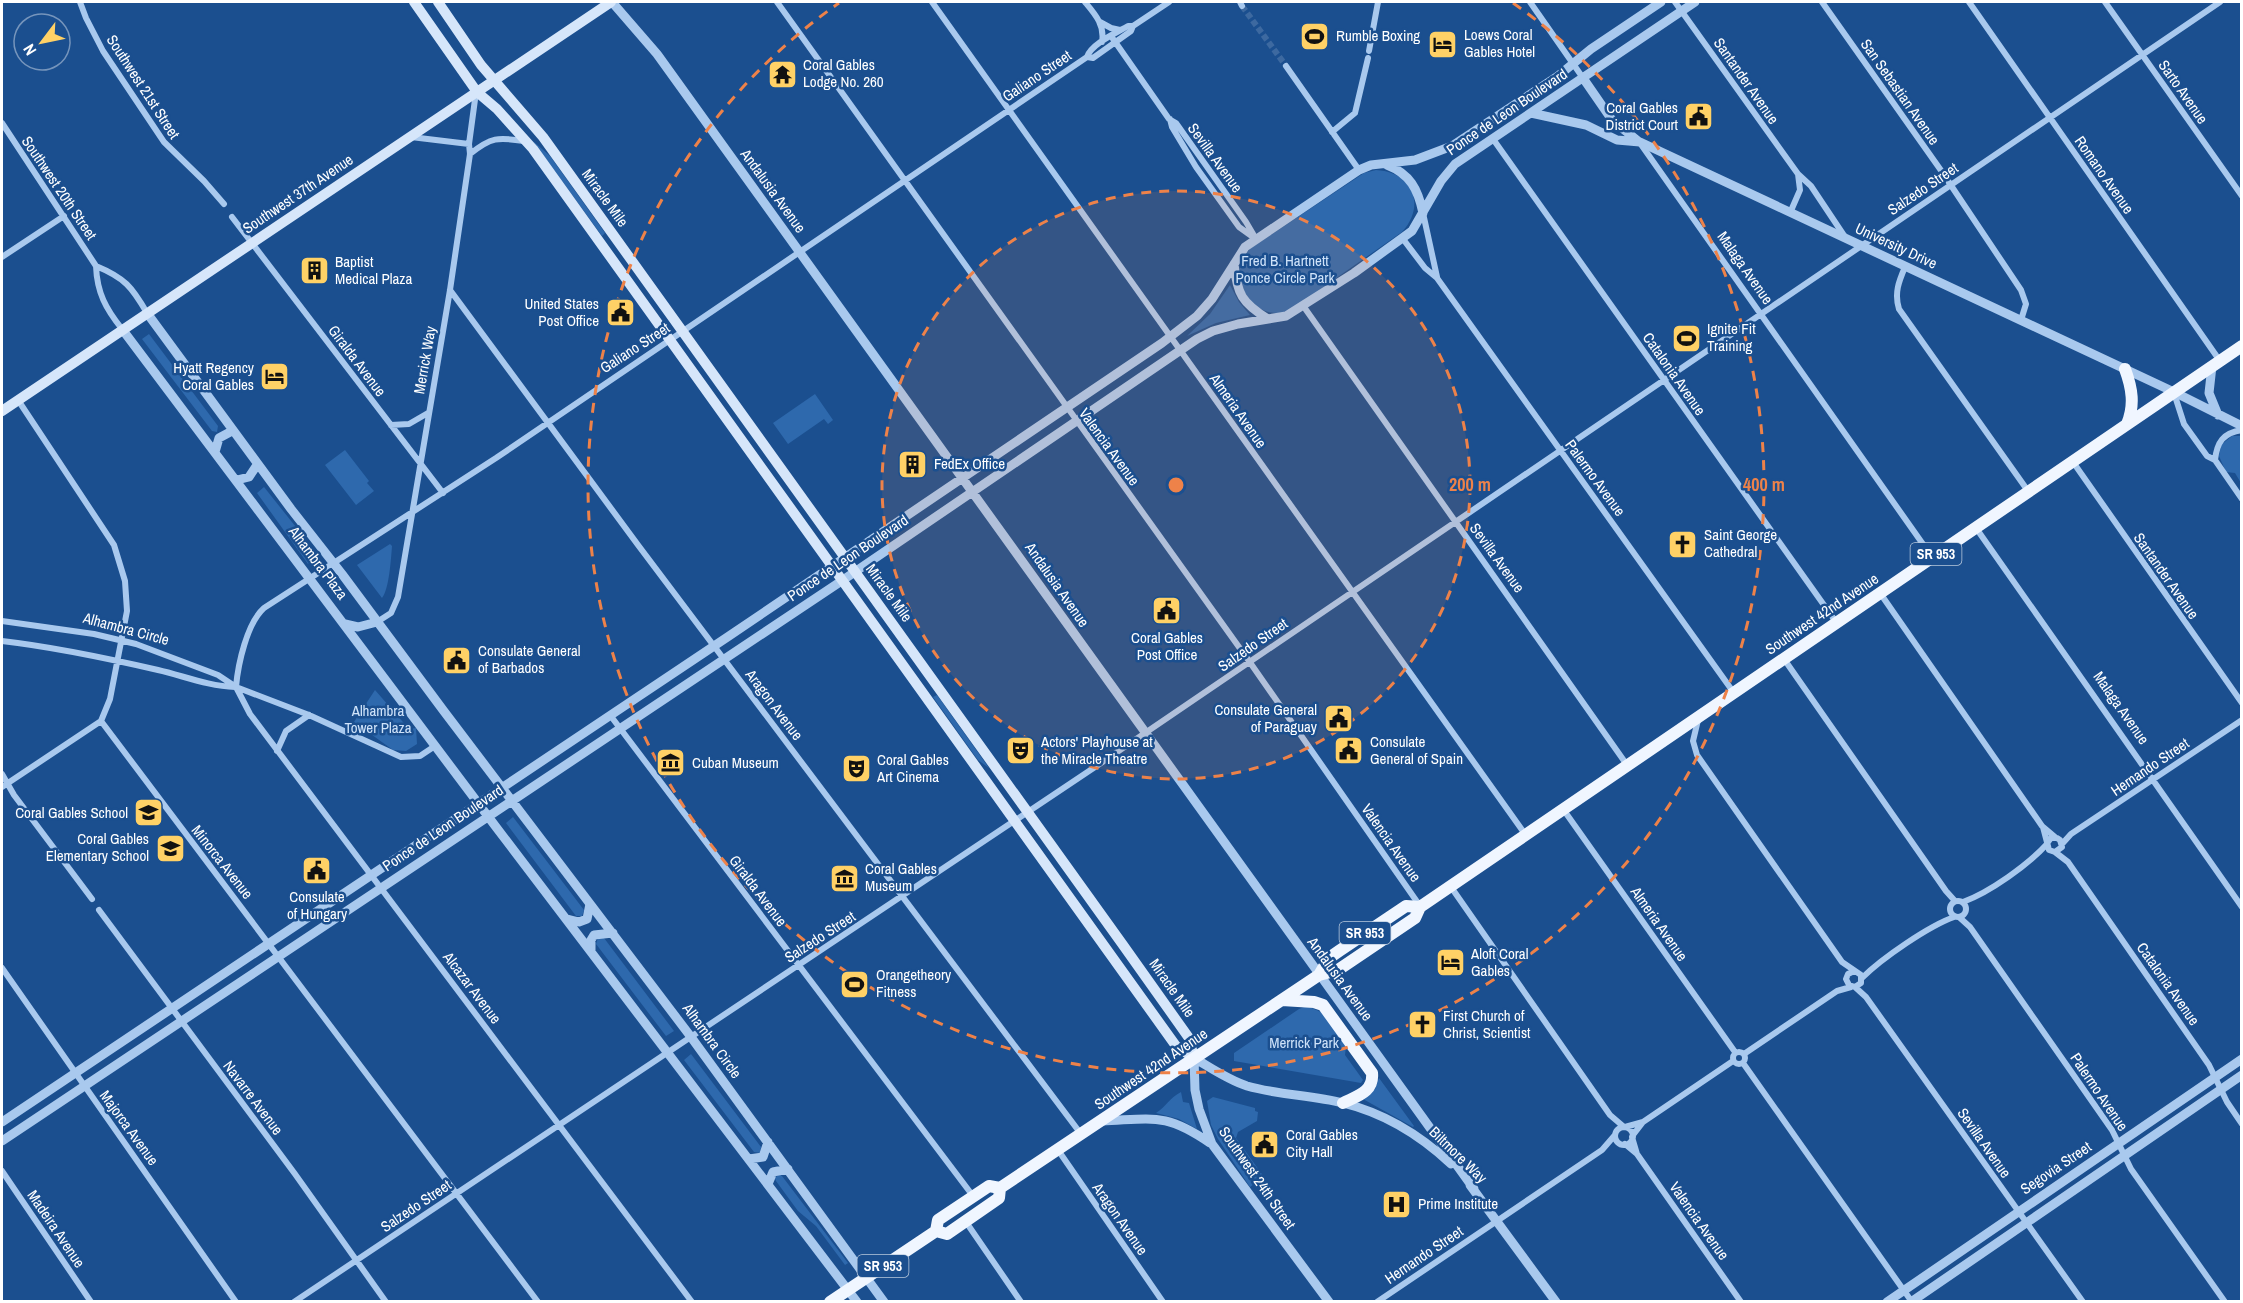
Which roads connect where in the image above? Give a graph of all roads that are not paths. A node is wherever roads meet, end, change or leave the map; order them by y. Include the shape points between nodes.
1 (80, 2) edge
2 (414, 2) edge
3 (438, 2) edge
4 (611, 2) edge
5 (777, 2) edge
6 (932, 2) edge
7 (1085, 2) edge
8 (1169, 2) edge
9 (1378, 2) edge
10 (1530, 2) edge
11 (1662, 2) edge
12 (1675, 2) edge
13 (1695, 2) edge
14 (1822, 2) edge
15 (1969, 2) edge
16 (2105, 2) edge
17 (2220, 2) edge
18 (1682, 10) junction
19 (1100, 22) junction
20 (1133, 26) junction
21 (1120, 30) junction
22 (1113, 39) junction
23 (1102, 42) junction
24 (2142, 54) junction
25 (1087, 57) junction
26 (1573, 64) junction
27 (1286, 66) tunnel mouth
28 (1583, 78) junction
29 (494, 80) junction
30 (477, 92) junction
31 (1009, 110) junction
32 (1531, 113) junction
33 (2049, 117) junction
34 (2, 123) edge
35 (1332, 132) junction
36 (410, 136) junction
37 (1493, 138) junction
38 (528, 142) junction
39 (1640, 142) junction
40 (469, 144) junction
41 (470, 154) junction
42 (1384, 164) junction
43 (1359, 170) junction
44 (1798, 174) junction
45 (906, 181) junction
46 (1950, 185) junction
47 (2241, 196) edge
48 (224, 204) dead end
49 (1423, 213) junction
50 (1790, 213) junction
51 (64, 216) junction
52 (232, 217) dead end
53 (1256, 239) junction
54 (1403, 239) junction
55 (1846, 239) junction
56 (253, 243) junction
57 (1860, 246) junction
58 (799, 253) junction
59 (2, 258) edge
60 (1234, 264) junction
61 (96, 266) junction
62 (1905, 267) junction
63 (1437, 278) junction
64 (450, 290) junction
65 (1304, 307) junction
66 (147, 313) junction
67 (1760, 314) junction
68 (1268, 319) junction
69 (2021, 320) junction
70 (122, 330) junction
71 (682, 331) junction
72 (1170, 337) junction
73 (670, 339) junction
74 (2241, 346) edge
75 (1180, 351) junction
76 (2216, 364) junction
77 (2125, 369) junction
78 (1663, 380) junction
79 (2174, 392) junction
80 (18, 400) junction
81 (1066, 407) junction
82 (2, 411) edge
83 (428, 412) junction
84 (2218, 415) junction
85 (1076, 421) junction
86 (547, 422) junction
87 (2127, 424) junction
88 (391, 425) junction
89 (2241, 428) edge
90 (232, 431) junction
91 (1560, 450) junction
92 (215, 452) junction
93 (2215, 460) junction
94 (2073, 461) junction
95 (420, 463) junction
96 (257, 465) junction
97 (962, 479) junction
98 (237, 480) junction
99 (2028, 491) junction
100 (442, 493) junction
101 (972, 493) junction
102 (2241, 499) edge
103 (414, 512) junction
104 (1455, 521) junction
105 (1976, 527) junction
106 (1932, 557) junction
107 (845, 558) junction
108 (333, 563) junction
109 (833, 566) junction
110 (855, 572) junction
111 (310, 578) junction
112 (843, 580) junction
113 (1351, 591) junction
114 (1880, 592) junction
115 (2, 621) edge
116 (377, 622) junction
117 (1836, 622) junction
118 (345, 624) junction
119 (122, 640) junction
120 (2, 641) edge
121 (714, 646) junction
122 (724, 659) junction
123 (1783, 659) junction
124 (118, 661) junction
125 (1249, 661) junction
126 (236, 687) junction
127 (1734, 693) junction
128 (2241, 703) edge
129 (309, 715) junction
130 (610, 715) junction
131 (1698, 717) junction
132 (2241, 720) edge
133 (101, 721) junction
134 (621, 729) junction
135 (1144, 734) junction
136 (435, 746) junction
137 (277, 751) junction
138 (1627, 765) junction
139 (2, 774) edge
140 (2153, 779) junction
141 (4, 785) edge
142 (501, 788) junction
143 (512, 801) junction
144 (478, 803) junction
145 (1563, 808) junction
146 (1028, 812) junction
147 (488, 817) junction
148 (1015, 821) junction
149 (2042, 826) junction
150 (1525, 834) junction
151 (2071, 834) junction
152 (2056, 838) junction
153 (2048, 843) junction
154 (2062, 845) junction
155 (2054, 852) junction
156 (2037, 856) junction
157 (2067, 862) junction
158 (370, 874) junction
159 (1450, 886) junction
160 (381, 888) junction
161 (903, 896) junction
162 (92, 899) dead end
163 (590, 904) junction
164 (1952, 905) junction
165 (1420, 907) junction
166 (1965, 907) junction
167 (2241, 907) edge
168 (99, 910) dead end
169 (1957, 917) junction
170 (567, 919) junction
171 (1941, 922) junction
172 (1970, 927) junction
173 (613, 933) junction
174 (268, 944) junction
175 (591, 951) junction
176 (278, 956) junction
177 (1842, 962) junction
178 (798, 965) junction
179 (1872, 968) junction
180 (2, 969) edge
181 (1856, 971) junction
182 (1319, 975) junction
183 (1846, 978) junction
184 (1862, 980) junction
185 (1853, 987) junction
186 (1837, 991) junction
187 (1866, 997) junction
188 (1282, 1000) junction
189 (172, 1008) junction
190 (181, 1021) junction
191 (691, 1036) junction
192 (667, 1053) junction
193 (1735, 1053) junction
194 (1744, 1054) junction
195 (1194, 1058) junction
196 (2241, 1059) edge
197 (1733, 1061) junction
198 (1743, 1063) junction
199 (75, 1072) junction
200 (2241, 1075) edge
201 (2216, 1077) junction
202 (84, 1086) junction
203 (2221, 1089) junction
204 (1343, 1103) junction
205 (1612, 1119) junction
206 (1100, 1121) junction
207 (2, 1122) edge
208 (1643, 1122) junction
209 (2241, 1124) edge
210 (560, 1125) junction
211 (1625, 1127) junction
212 (1081, 1134) junction
213 (1616, 1134) junction
214 (1633, 1136) junction
215 (2, 1141) edge
216 (768, 1142) junction
217 (2119, 1143) junction
218 (1212, 1144) junction
219 (1623, 1144) junction
220 (1604, 1148) junction
221 (1058, 1149) junction
222 (1637, 1154) junction
223 (2124, 1155) junction
224 (749, 1160) junction
225 (788, 1169) junction
226 (2, 1171) edge
227 (768, 1184) junction
228 (1000, 1188) junction
229 (1474, 1189) junction
230 (457, 1193) junction
231 (973, 1197) junction
232 (2019, 1212) junction
233 (965, 1221) junction
234 (1497, 1221) junction
235 (2026, 1222) junction
236 (941, 1232) junction
237 (356, 1261) junction
238 (867, 1277) junction
239 (849, 1289) junction
240 (1904, 1291) junction
241 (1911, 1301) edge
242 (91, 1302) edge
243 (236, 1302) edge
244 (294, 1302) edge
245 (386, 1302) edge
246 (538, 1302) edge
247 (693, 1302) edge
248 (830, 1302) edge
249 (857, 1302) edge
250 (884, 1302) edge
251 (1021, 1302) edge
252 (1163, 1302) edge
253 (1329, 1302) edge
254 (1377, 1302) edge
255 (1556, 1302) edge
256 (1741, 1302) edge
257 (1887, 1302) edge
258 (2084, 1302) edge
259 (2225, 1302) edge

1 - 48 street, Southwest 21st Street via 104,51 164,142
2 - 30 main road, Miracle Mile
3 - 29 main road, Miracle Mile
4 - 29 main road, Southwest 37th Avenue
4 - 58 street, Andalusia Avenue via 657,54
5 - 45 street, Valencia Avenue
6 - 31 street, Almeria Avenue
7 - 19 street
8 - 20 street, Galiano Street
9 - 35 street via 1355,113
10 - 26 street, Malaga Avenue
11 - 26 street, Ponce de Leon Boulevard
12 - 18 street, Santander Avenue
13 - 18 street, Ponce de Leon Boulevard
14 - 46 street, San Sebastian Avenue
15 - 33 street, Romano Avenue
16 - 24 street, Sarto Avenue
17 - 24 street, Salzedo Street
18 - 28 street, Ponce de Leon Boulevard
18 - 44 street, Santander Avenue
19 - 21 street
19 - 23 street
20 - 21 street, Galiano Street
20 - 22 street, Galiano Street via 1131,31
21 - 22 street, Galiano Street
22 - 23 street, Galiano Street
22 - 25 street, Galiano Street via 1093,58
22 - 53 street, Sevilla Avenue via 1170,119 1191,160 1233,219
23 - 25 street, Galiano Street
24 - 33 street, Salzedo Street
24 - 47 street, Sarto Avenue
25 - 31 street, Galiano Street
26 - 28 street, Malaga Avenue
26 - 42 street, Ponce de Leon Boulevard via 1452,146 1422,158
27 - 35 street
28 - 32 street, Ponce de Leon Boulevard
28 - 39 street, Malaga Avenue via 1612,120
29 - 30 main road, Southwest 37th Avenue
29 - 71 main road, Miracle Mile via 534,125
30 - 36 main road, Southwest 37th Avenue
30 - 38 main road, Miracle Mile
30 - 40 street, Merrick Way
31 - 45 street, Galiano Street
31 - 72 street, Almeria Avenue
32 - 37 street, Ponce de Leon Boulevard
32 - 39 street, University Drive via 1586,125 1617,140
33 - 46 street, Salzedo Street
33 - 76 street, Romano Avenue
34 - 51 street, Southwest 20th Street
35 - 43 street
36 - 40 street
36 - 56 main road, Southwest 37th Avenue
37 - 49 street, Ponce de Leon Boulevard via 1451,168
37 - 78 street, Catalonia Avenue
38 - 41 street via 495,138
38 - 73 main road, Miracle Mile
39 - 50 street, University Drive
39 - 67 street, Malaga Avenue
40 - 41 street, Merrick Way
41 - 64 street, Merrick Way
42 - 43 street, Ponce de Leon Boulevard
42 - 49 street via 1411,180
43 - 53 street, Ponce de Leon Boulevard
44 - 50 street via 1800,189
44 - 55 street, Santander Avenue via 1811,186
45 - 58 street, Galiano Street
45 - 81 street, Valencia Avenue
46 - 57 street, Salzedo Street
46 - 69 street, San Sebastian Avenue via 2024,297
49 - 54 street, Ponce de Leon Boulevard
49 - 63 street, Palermo Avenue
50 - 55 street, University Drive
51 - 59 street
51 - 61 street, Southwest 20th Street
52 - 56 street
53 - 60 street, Ponce de Leon Boulevard via 1243,249
54 - 63 street, Palermo Avenue
54 - 65 street, Ponce de Leon Boulevard
55 - 57 street, University Drive
56 - 66 main road, Southwest 37th Avenue
56 - 88 street, Giralda Avenue
57 - 62 street, University Drive
57 - 67 street, Salzedo Street
58 - 71 street, Galiano Street
58 - 97 street, Andalusia Avenue
60 - 68 street via 1239,293
60 - 72 street, Ponce de Leon Boulevard via 1207,305
61 - 66 street, Southwest 20th Street via 129,285
61 - 70 street, Southwest 20th Street via 103,302
62 - 69 street, University Drive
62 - 99 street via 1897,288 1899,309
63 - 91 street, Palermo Avenue
64 - 83 street, Merrick Way
64 - 86 street, Aragon Avenue
65 - 68 street, Ponce de Leon Boulevard
65 - 104 street, Sevilla Avenue
66 - 70 main road, Southwest 37th Avenue
66 - 90 street, Alhambra Plaza
67 - 78 street, Salzedo Street
67 - 106 street, Malaga Avenue
68 - 75 street, Ponce de Leon Boulevard via 1222,328
69 - 77 street, University Drive
70 - 80 main road, Southwest 37th Avenue
70 - 92 street, Alhambra Plaza
71 - 73 street, Galiano Street
71 - 107 main road, Miracle Mile
72 - 75 street, Almeria Avenue
72 - 81 street, Ponce de Leon Boulevard
73 - 86 street, Galiano Street
73 - 109 main road, Miracle Mile
74 - 76 main road, Southwest 42nd Avenue / SR 953
75 - 85 street, Ponce de Leon Boulevard
75 - 113 street, Almeria Avenue
76 - 79 main road, Southwest 42nd Avenue / SR 953
76 - 84 street via 2209,393
77 - 79 street, University Drive
77 - 87 main road via 2132,394
78 - 91 street, Salzedo Street
78 - 117 street, Catalonia Avenue
79 - 84 street, University Drive
79 - 87 main road, Southwest 42nd Avenue / SR 953
79 - 93 street via 2184,423 2207,456
80 - 82 main road, Southwest 37th Avenue
80 - 119 street via 117,552 128,601
81 - 85 street, Valencia Avenue
81 - 97 street, Ponce de Leon Boulevard
83 - 88 street via 409,424
83 - 95 street, Merrick Way
84 - 89 street, University Drive
85 - 101 street, Ponce de Leon Boulevard
85 - 125 street, Valencia Avenue
86 - 100 street, Galiano Street
86 - 121 street, Aragon Avenue
87 - 94 main road, Southwest 42nd Avenue / SR 953
88 - 95 street, Giralda Avenue
89 - 93 street via 2220,440
90 - 92 street via 219,438
90 - 96 street, Alhambra Plaza
91 - 104 street, Salzedo Street
91 - 127 street, Palermo Avenue
92 - 98 street, Alhambra Plaza
93 - 102 street
94 - 99 main road, Southwest 42nd Avenue / SR 953
94 - 128 street, Santander Avenue
95 - 100 street, Giralda Avenue
95 - 103 street, Merrick Way
96 - 98 street via 249,477
96 - 108 street, Alhambra Plaza
97 - 101 street, Andalusia Avenue
97 - 107 street, Ponce de Leon Boulevard
98 - 111 street, Alhambra Plaza
99 - 105 main road, Southwest 42nd Avenue / SR 953
100 - 103 street, Galiano Street
101 - 110 street, Ponce de Leon Boulevard
101 - 135 street, Andalusia Avenue
103 - 108 street, Galiano Street
103 - 116 street, Merrick Way via 397,603 391,613
104 - 113 street, Salzedo Street
104 - 138 street, Sevilla Avenue
105 - 106 main road, Southwest 42nd Avenue / SR 953
105 - 140 street, Malaga Avenue
106 - 114 main road, Southwest 42nd Avenue / SR 953
107 - 109 street, Ponce de Leon Boulevard
107 - 110 main road, Miracle Mile
108 - 111 street, Galiano Street
108 - 116 street, Alhambra Plaza
109 - 112 main road, Miracle Mile
109 - 121 street, Ponce de Leon Boulevard
110 - 112 street, Ponce de Leon Boulevard
110 - 146 main road, Miracle Mile
111 - 118 street, Alhambra Plaza
111 - 126 street, Galiano Street via 255,617 238,667
112 - 122 street, Ponce de Leon Boulevard
112 - 148 main road, Miracle Mile
113 - 125 street, Salzedo Street
113 - 150 street, Almeria Avenue
114 - 117 main road, Southwest 42nd Avenue / SR 953
114 - 149 street, Catalonia Avenue
115 - 119 street, Alhambra Circle
116 - 118 street via 358,627
116 - 142 street, Alhambra Plaza
117 - 123 main road, Southwest 42nd Avenue / SR 953
118 - 136 street, Alhambra Plaza
119 - 124 street
119 - 126 street, Alhambra Circle via 202,668
120 - 124 street, Alhambra Circle
121 - 122 street, Aragon Avenue
121 - 130 street, Ponce de Leon Boulevard
122 - 134 street, Ponce de Leon Boulevard
122 - 161 street, Aragon Avenue
123 - 127 main road, Southwest 42nd Avenue / SR 953
123 - 164 street
124 - 126 street, Alhambra Circle via 217,686
124 - 133 street
125 - 135 street, Salzedo Street
125 - 165 street, Valencia Avenue
126 - 129 street, Alhambra Circle
126 - 137 street, Alcazar Avenue via 248,712
127 - 131 main road, Southwest 42nd Avenue / SR 953
129 - 136 street, Alhambra Circle via 401,757 420,756
129 - 137 street via 286,731
130 - 134 street, Giralda Avenue
130 - 142 street, Ponce de Leon Boulevard
131 - 138 main road, Southwest 42nd Avenue / SR 953
131 - 177 street via 1694,747 1707,770
132 - 140 street, Hernando Street
133 - 141 street
133 - 174 street, Minorca Avenue
134 - 143 street, Ponce de Leon Boulevard
134 - 178 street, Giralda Avenue
135 - 146 street, Salzedo Street
135 - 182 street, Andalusia Avenue
136 - 144 street, Alhambra Plaza
137 - 158 street, Alcazar Avenue
138 - 145 main road, Southwest 42nd Avenue / SR 953
139 - 141 street
140 - 151 street, Hernando Street
140 - 167 street, Malaga Avenue
141 - 162 street
142 - 143 street, Alhambra Plaza
142 - 144 street, Ponce de Leon Boulevard
143 - 147 street, Ponce de Leon Boulevard
143 - 163 street, Alhambra Circle
144 - 147 street, Alhambra Plaza
144 - 158 street, Ponce de Leon Boulevard
145 - 150 main road, Southwest 42nd Avenue / SR 953
145 - 193 street, Almeria Avenue
146 - 148 street, Salzedo Street
146 - 195 main road, Miracle Mile via 1189,1038
147 - 160 street, Ponce de Leon Boulevard
147 - 170 street
148 - 161 street, Salzedo Street
148 - 195 main road, Miracle Mile via 1176,1046
149 - 152 street, Catalonia Avenue
149 - 153 street, Catalonia Avenue
150 - 159 main road, Southwest 42nd Avenue / SR 953
151 - 152 street, Hernando Street
151 - 154 street, Hernando Street
152 - 153 street
152 - 154 street, Catalonia Avenue
153 - 155 street, Catalonia Avenue via 2049,850
153 - 156 street
154 - 155 street
154 - 157 street, Catalonia Avenue
155 - 156 street
155 - 157 street, Catalonia Avenue
156 - 166 street
157 - 201 street, Catalonia Avenue
158 - 160 street, Alcazar Avenue
158 - 174 street, Ponce de Leon Boulevard
159 - 165 main road, Southwest 42nd Avenue / SR 953
159 - 205 street, Valencia Avenue
160 - 176 street, Ponce de Leon Boulevard
160 - 210 street, Alcazar Avenue
161 - 178 street, Salzedo Street
161 - 212 street, Aragon Avenue
163 - 170 street via 587,919
163 - 173 street, Alhambra Circle
164 - 166 street
164 - 169 street, Palermo Avenue
164 - 171 street
165 - 182 main road, Southwest 42nd Avenue / SR 953 via 1415,918 1346,965
166 - 169 street
166 - 172 street, Palermo Avenue
168 - 189 street, Navarre Avenue
169 - 171 street
169 - 172 street, Palermo Avenue
170 - 175 street
171 - 179 street
172 - 217 street, Palermo Avenue
173 - 175 street via 594,934
173 - 191 street, Alhambra Circle
174 - 176 street, Minorca Avenue
174 - 189 street, Ponce de Leon Boulevard
175 - 192 street
176 - 190 street, Ponce de Leon Boulevard
176 - 230 street, Minorca Avenue
177 - 181 street
177 - 183 street
178 - 191 street, Salzedo Street
178 - 231 street, Giralda Avenue
179 - 181 street
179 - 184 street
180 - 199 street, Majorca Avenue
181 - 183 street
181 - 184 street
182 - 188 main road, Southwest 42nd Avenue / SR 953
182 - 229 street, Andalusia Avenue
183 - 185 street, Sevilla Avenue
183 - 186 street
184 - 185 street
184 - 187 street, Sevilla Avenue
185 - 186 street
185 - 187 street, Sevilla Avenue
186 - 194 street
187 - 232 street, Sevilla Avenue
188 - 195 main road, Southwest 42nd Avenue / SR 953
188 - 204 main road via 1323,1005 1372,1073 1368,1090
189 - 190 street, Navarre Avenue
189 - 199 street, Ponce de Leon Boulevard
190 - 202 street, Ponce de Leon Boulevard
190 - 237 street, Navarre Avenue
191 - 192 street, Salzedo Street
191 - 216 street, Alhambra Circle
192 - 210 street, Salzedo Street
192 - 224 street
193 - 194 street
193 - 197 street
194 - 198 street
195 - 204 street, Biltmore Way via 1246,1086
195 - 206 main road, Southwest 42nd Avenue / SR 953
195 - 218 street, Southwest 24th Street via 1195,1090
196 - 201 street, Segovia Street
197 - 198 street
197 - 208 street
198 - 240 street
199 - 202 street, Majorca Avenue
199 - 207 street, Ponce de Leon Boulevard
200 - 203 street, Segovia Street
201 - 203 street, Catalonia Avenue
201 - 217 street, Segovia Street
202 - 215 street, Ponce de Leon Boulevard
202 - 243 street, Majorca Avenue
203 - 209 street, Catalonia Avenue
203 - 223 street, Segovia Street
204 - 229 street, Biltmore Way via 1419,1137
205 - 211 street, Valencia Avenue
205 - 213 street, Valencia Avenue
206 - 212 main road, Southwest 42nd Avenue / SR 953
206 - 218 street via 1157,1118 1186,1128
208 - 211 street
208 - 214 street
210 - 230 street, Salzedo Street
210 - 247 street, Alcazar Avenue
211 - 213 street
211 - 214 street, Valencia Avenue
212 - 221 main road, Southwest 42nd Avenue / SR 953
213 - 219 street, Valencia Avenue
213 - 220 street, Hernando Street
214 - 219 street
214 - 222 street, Valencia Avenue
216 - 224 street via 764,1157
216 - 225 street, Alhambra Circle
217 - 223 street, Palermo Avenue
217 - 232 street, Segovia Street
218 - 253 street, Southwest 24th Street
219 - 220 street, Hernando Street
219 - 222 street, Valencia Avenue
220 - 234 street, Hernando Street
221 - 228 main road, Southwest 42nd Avenue / SR 953
221 - 252 street, Aragon Avenue
222 - 256 street, Valencia Avenue
223 - 235 street, Segovia Street
223 - 259 street, Palermo Avenue
224 - 227 street
225 - 227 street via 773,1172
225 - 238 street, Alhambra Circle
226 - 242 street, Madeira Avenue
227 - 239 street
228 - 231 main road, Southwest 42nd Avenue / SR 953 via 989,1186
228 - 233 main road, Southwest 42nd Avenue / SR 953 via 999,1198
229 - 234 street, Biltmore Way
230 - 237 street, Salzedo Street
230 - 246 street, Minorca Avenue
231 - 236 main road, Southwest 42nd Avenue / SR 953 via 939,1220
232 - 235 street, Sevilla Avenue
232 - 240 street, Segovia Street
233 - 236 main road, Southwest 42nd Avenue / SR 953
233 - 251 street
234 - 254 street, Hernando Street
234 - 255 street, Biltmore Way
235 - 241 street, Segovia Street
235 - 258 street, Sevilla Avenue
236 - 238 main road, Southwest 42nd Avenue / SR 953
237 - 244 street, Salzedo Street
237 - 245 street, Navarre Avenue
238 - 239 main road, Southwest 42nd Avenue / SR 953
238 - 250 street, Alhambra Circle
239 - 248 main road, Southwest 42nd Avenue / SR 953
239 - 249 street
240 - 241 street
240 - 257 street, Segovia Street

